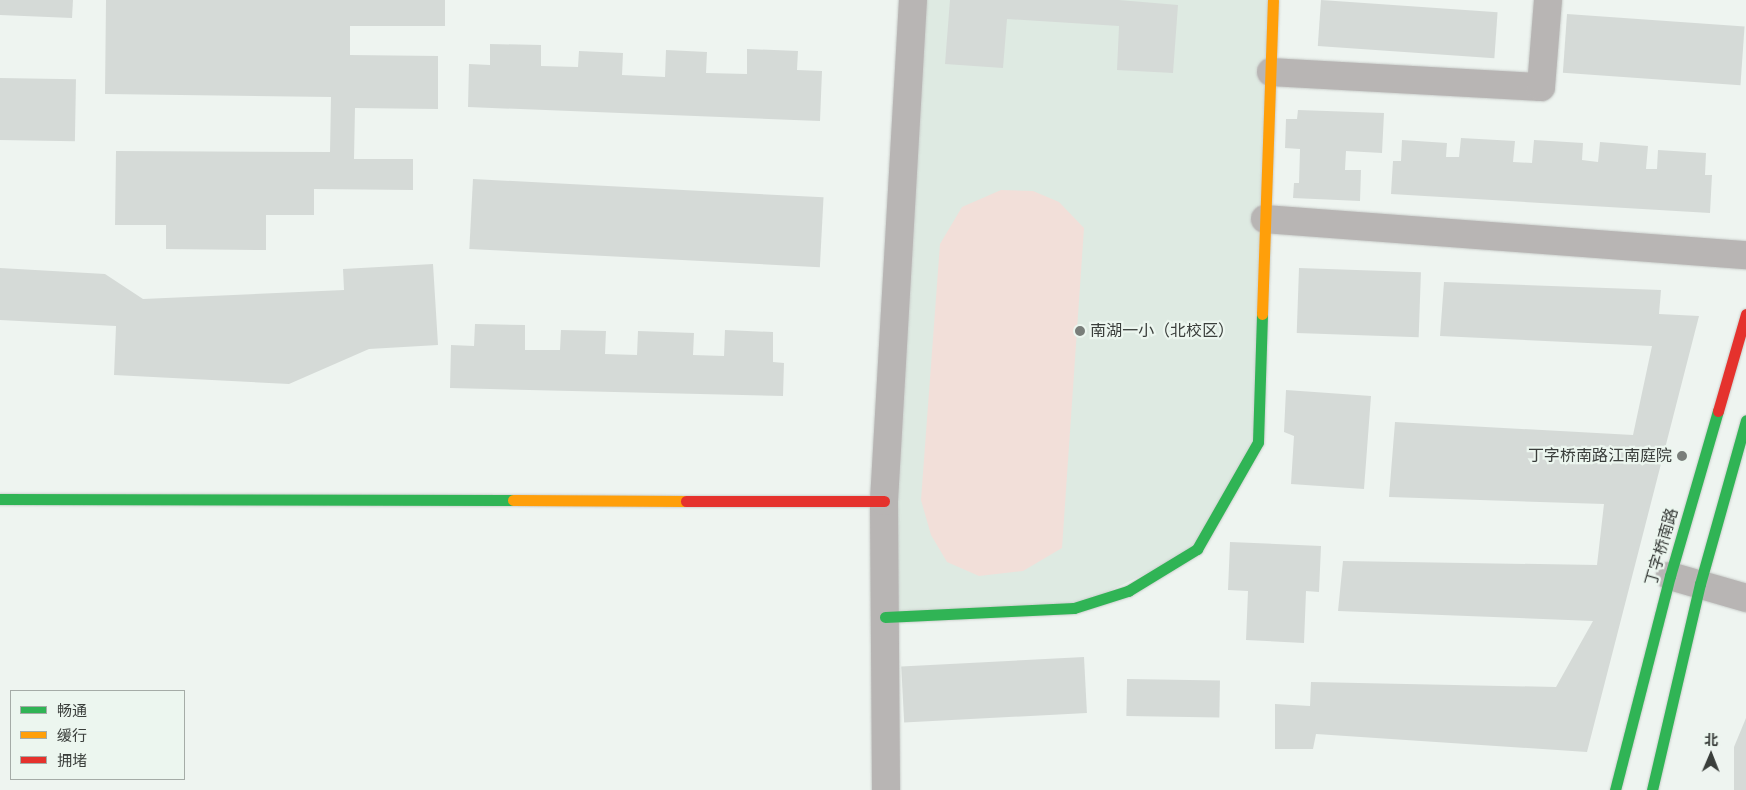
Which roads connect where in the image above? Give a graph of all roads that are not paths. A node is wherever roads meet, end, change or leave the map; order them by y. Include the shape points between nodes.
1 (913, 0) edge
2 (1273, 0) edge
3 (1548, 0) edge
4 (1271, 72) junction
5 (1266, 219) junction
6 (1746, 255) edge
7 (1746, 314) edge
8 (1746, 420) edge
9 (0, 499) edge
10 (884, 501) junction
11 (1670, 576) junction
12 (1700, 584) junction
13 (1746, 598) edge
14 (885, 618) junction
15 (886, 790) edge
16 (1615, 790) edge
17 (1652, 790) edge

1 - 10 street
2 - 4 street
3 - 4 street via 1541,87
4 - 5 street
5 - 6 street
5 - 14 street via 1258,442 1197,549 1128,591 1074,608
7 - 11 street, 丁字桥南路
8 - 12 street
9 - 10 street
10 - 14 street
11 - 12 street
11 - 16 street, 丁字桥南路
12 - 13 street
12 - 17 street
14 - 15 street

